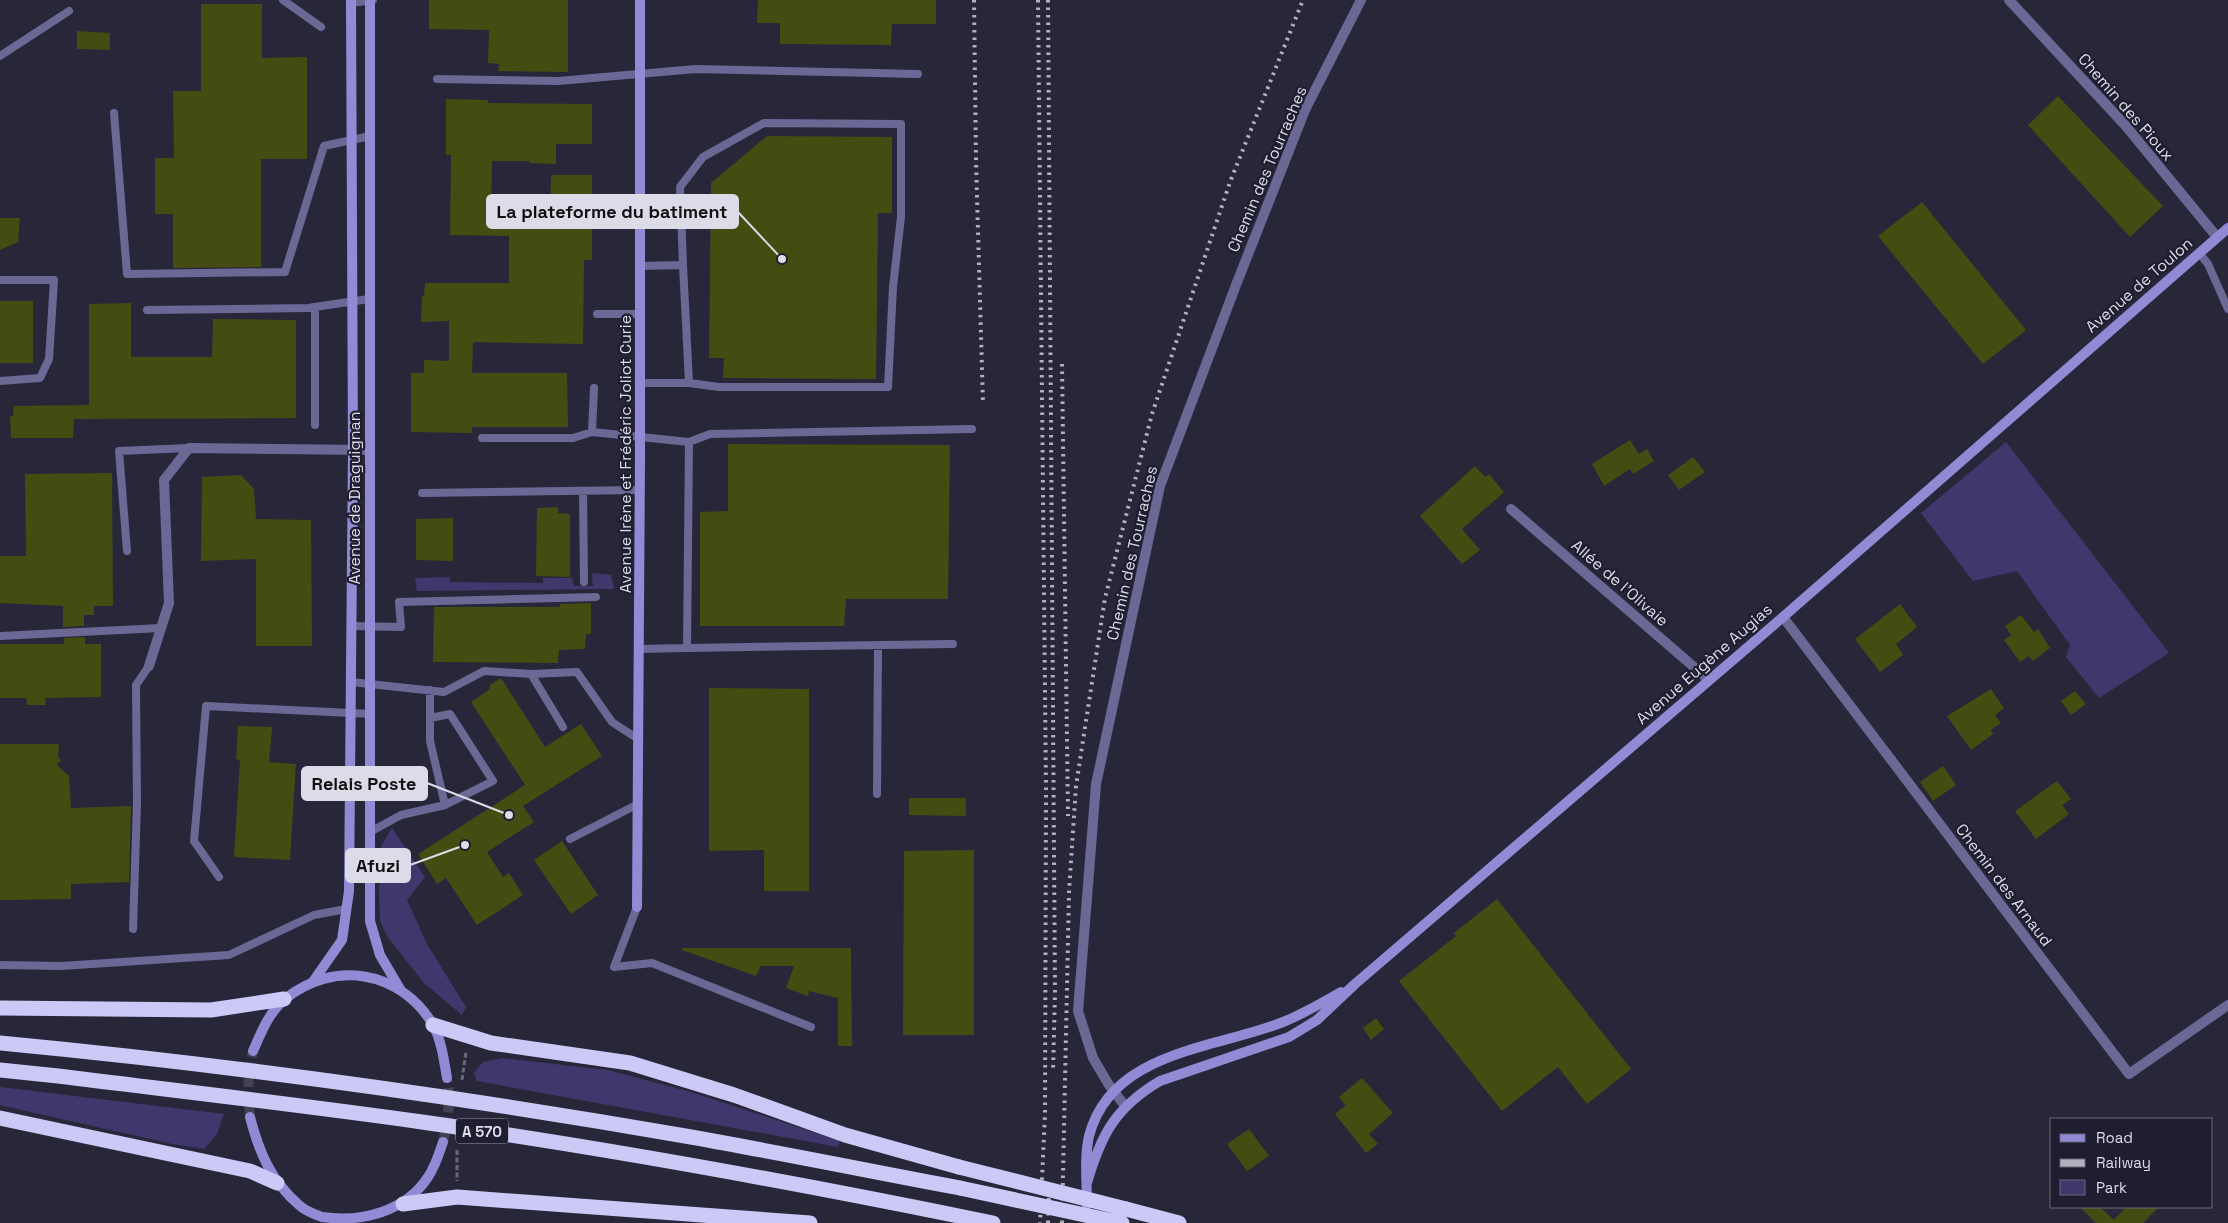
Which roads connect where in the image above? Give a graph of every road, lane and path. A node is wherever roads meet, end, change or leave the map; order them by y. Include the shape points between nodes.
1 (283, 0) edge
2 (371, 0) edge
3 (640, 0) edge
4 (1361, 0) edge
5 (2008, 0) edge
6 (351, 1) edge
7 (69, 11) dead end
8 (322, 28) dead end
9 (0, 56) edge
10 (641, 72) junction
11 (918, 74) dead end
12 (437, 79) dead end
13 (114, 113) dead end
14 (370, 136) junction
15 (352, 139) junction
16 (2228, 228) edge
17 (2217, 237) junction
18 (2198, 253) junction
19 (683, 264) junction
20 (641, 266) junction
21 (0, 280) edge
22 (369, 298) junction
23 (353, 301) junction
24 (315, 307) junction
25 (2228, 309) edge
26 (147, 310) dead end
27 (597, 314) dead end
28 (640, 314) junction
29 (2071, 365) joint
30 (0, 380) edge
31 (640, 383) junction
32 (689, 383) junction
33 (594, 388) dead end
34 (315, 425) dead end
35 (972, 429) dead end
36 (592, 432) junction
37 (640, 435) junction
38 (482, 438) dead end
39 (689, 442) junction
40 (189, 448) junction
41 (353, 450) junction
42 (369, 450) junction
43 (640, 490) junction
44 (583, 491) junction
45 (422, 493) dead end
46 (1511, 509) dead end
47 (127, 551) dead end
48 (584, 582) dead end
49 (596, 597) dead end
50 (1783, 617) junction
51 (351, 626) junction
52 (370, 626) junction
53 (161, 628) junction
54 (0, 636) edge
55 (953, 644) dead end
56 (878, 645) junction
57 (687, 648) junction
58 (639, 650) junction
59 (149, 666) joint
60 (531, 674) junction
61 (1709, 680) junction
62 (351, 682) junction
63 (370, 682) junction
64 (430, 690) junction
65 (350, 713) junction
66 (371, 714) junction
67 (430, 718) junction
68 (563, 727) dead end
69 (638, 738) junction
70 (877, 794) dead end
71 (638, 804) junction
72 (445, 805) junction
73 (370, 832) junction
74 (570, 839) dead end
75 (219, 877) dead end
76 (637, 908) joint
77 (346, 909) junction
78 (133, 929) dead end
79 (0, 965) edge
80 (312, 983) junction
81 (1355, 984) junction
82 (400, 989) junction
83 (284, 999) junction
84 (2228, 1005) edge
85 (0, 1008) edge
86 (433, 1025) junction
87 (811, 1027) dead end
88 (468, 1037) junction
89 (0, 1043) edge
90 (253, 1051) tunnel mouth
91 (0, 1070) edge
92 (447, 1078) tunnel mouth
93 (462, 1081) dead end
94 (1114, 1092) junction
95 (1125, 1106) junction
96 (250, 1117) tunnel mouth
97 (0, 1118) edge
98 (442, 1142) tunnel mouth
99 (456, 1147) dead end
100 (277, 1183) junction
101 (1087, 1183) junction
102 (457, 1197) junction
103 (403, 1204) junction
104 (310, 1212) junction
105 (384, 1213) junction
106 (1124, 1216) edge
107 (319, 1223) edge
108 (379, 1223) edge
109 (810, 1223) edge
110 (993, 1223) edge
111 (1087, 1223) edge
112 (1179, 1223) edge

1 - 8 lane
2 - 6 lane
2 - 14 main road, Avenue de Draguignan
3 - 10 main road, Avenue Irène et Frédéric Joliot Curie
4 - 94 street, Chemin des Tourraches via 1305,110 1160,486 1096,784 1078,1011 1093,1058
5 - 17 street, Chemin des Pioux via 2124,125
6 - 15 main road, Avenue de Draguignan
7 - 9 lane
10 - 11 lane via 696,69
10 - 12 lane via 558,81
10 - 20 main road, Avenue Irène et Frédéric Joliot Curie
13 - 15 lane via 128,274 285,272 324,146
14 - 15 lane
14 - 22 main road, Avenue de Draguignan
15 - 23 main road, Avenue de Draguignan
16 - 17 main road, Avenue de Toulon
17 - 18 main road, Avenue de Toulon
18 - 25 lane via 2208,264
18 - 29 main road, Avenue de Toulon
19 - 20 lane
19 - 32 lane
19 - 32 lane via 680,187 704,157 764,123 901,124 901,217 893,287 888,387 719,387
20 - 28 main road, Avenue Irène et Frédéric Joliot Curie
21 - 30 lane via 54,280 49,359 40,378
22 - 23 lane
22 - 42 main road, Avenue de Draguignan
23 - 24 lane
23 - 41 main road, Avenue de Draguignan
24 - 26 lane
24 - 34 lane
27 - 28 lane
28 - 31 main road, Avenue Irène et Frédéric Joliot Curie
29 - 50 main road, Avenue Eugène Augias
31 - 32 lane
31 - 37 main road, Avenue Irène et Frédéric Joliot Curie
33 - 36 lane
35 - 39 lane via 710,434
36 - 37 lane
36 - 38 lane via 573,438
37 - 39 lane
37 - 43 main road, Avenue Irène et Frédéric Joliot Curie
39 - 57 lane
40 - 41 street
40 - 47 lane via 119,451
40 - 53 street via 164,480 169,603
41 - 42 street
41 - 51 main road, Avenue de Draguignan
42 - 52 main road, Avenue de Draguignan
43 - 44 lane
43 - 58 main road, Avenue Irène et Frédéric Joliot Curie
44 - 45 lane
44 - 48 lane
46 - 61 street, Allée de l'Olivaie
49 - 52 lane via 399,602 401,627
50 - 61 main road, Avenue Eugène Augias
50 - 84 street, Chemin des Arnaud via 2129,1074
51 - 52 lane
51 - 62 main road, Avenue de Draguignan
52 - 63 main road, Avenue de Draguignan
53 - 54 lane
53 - 59 street
55 - 56 lane
56 - 57 lane
56 - 70 lane
57 - 58 lane
58 - 69 main road, Avenue Irène et Frédéric Joliot Curie
59 - 78 lane via 136,685
60 - 64 lane via 484,672 444,692
60 - 68 lane
60 - 69 lane via 577,672 612,722
61 - 81 main road, Avenue Eugène Augias
62 - 63 lane
62 - 65 main road, Avenue de Draguignan
63 - 64 lane
63 - 66 main road, Avenue de Draguignan
64 - 67 lane
65 - 66 lane
65 - 75 lane via 206,706 194,841
65 - 77 main road, Avenue de Draguignan via 349,891
66 - 73 main road, Avenue de Draguignan
67 - 72 lane via 430,741
67 - 72 lane via 450,714 493,781
69 - 71 main road, Avenue Irène et Frédéric Joliot Curie
71 - 74 lane
71 - 76 main road, Avenue Irène et Frédéric Joliot Curie
72 - 73 lane via 400,815
73 - 82 main road, Avenue de Draguignan via 370,921 380,955
76 - 87 lane via 614,967 652,963
77 - 79 lane via 314,915 229,955 61,966
77 - 80 main road, Avenue de Draguignan via 342,940
80 - 82 main road via 335,976 355,976 386,982
80 - 83 main road
81 - 94 main road, Avenue Eugène Augias via 1283,1022 1164,1058 1142,1069
81 - 95 main road, Avenue Eugène Augias via 1317,1020 1289,1038 1160,1081
82 - 86 main road
83 - 85 highway via 211,1010
83 - 90 main road via 272,1013
86 - 88 highway
86 - 92 main road
88 - 93 path
88 - 106 highway, bridge via 630,1063 707,1086 845,1135
89 - 106 highway, A 570, bridge via 204,1064 425,1094 691,1137
91 - 110 highway, A 570 via 423,1122 669,1162
94 - 95 street, Chemin des Tourraches
94 - 101 main road, Avenue Eugène Augias via 1099,1109 1089,1136
95 - 101 main road, Avenue Eugène Augias via 1107,1129
96 - 100 main road via 258,1147
97 - 100 highway via 250,1172
98 - 103 main road via 428,1178
99 - 102 path
100 - 104 main road via 300,1207
101 - 111 main road, Avenue Eugène Augias
102 - 103 highway
102 - 109 highway
103 - 105 main road
104 - 105 main road via 349,1222
104 - 107 main road
105 - 108 main road
106 - 112 highway

